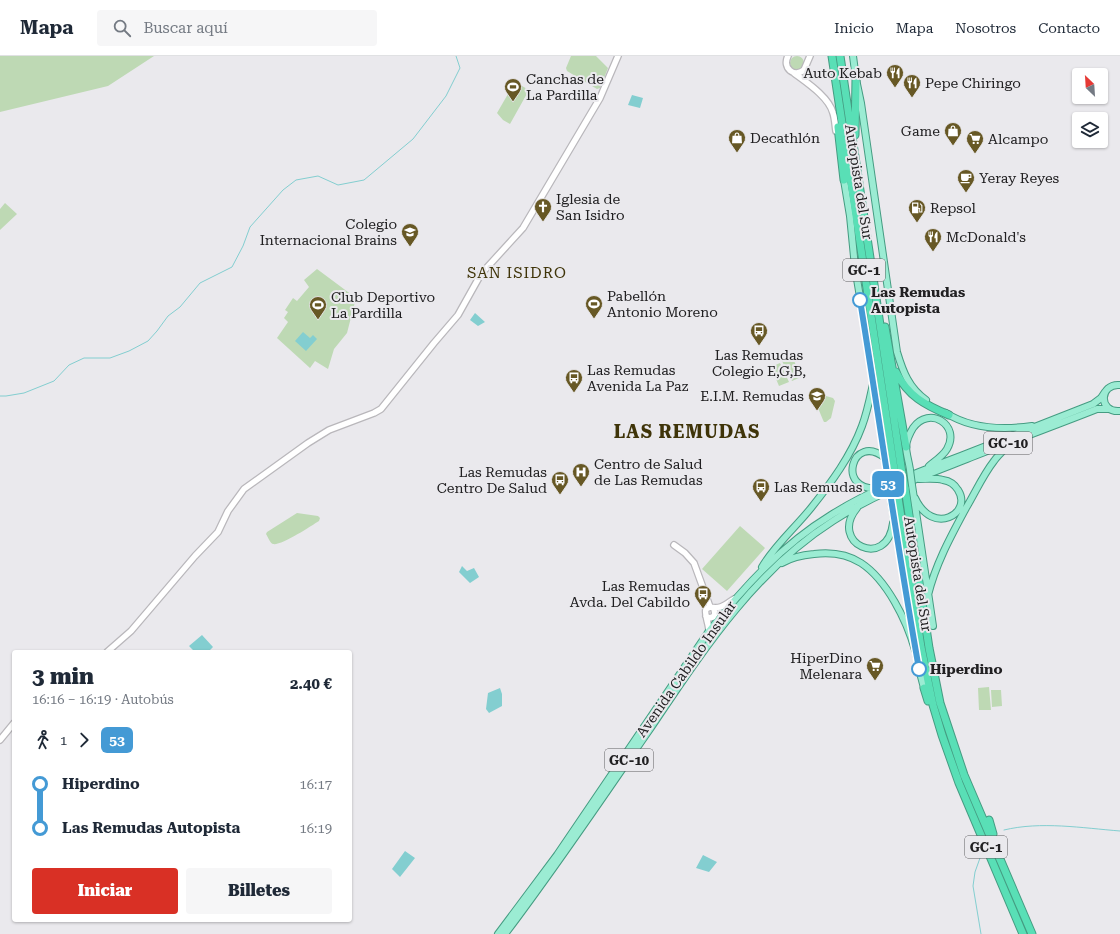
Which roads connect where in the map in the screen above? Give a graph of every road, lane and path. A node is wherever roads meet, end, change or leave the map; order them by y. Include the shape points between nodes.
1 (618, 56) edge
2 (788, 56) edge
3 (810, 56) edge
4 (832, 56) edge
5 (840, 56) edge
6 (853, 56) edge
7 (833, 65) junction
8 (794, 73) junction
9 (856, 79) junction
10 (855, 153) junction
11 (844, 180) junction
12 (868, 237) junction
13 (885, 327) junction
14 (874, 381) junction
15 (1120, 386) edge
16 (1105, 392) junction
17 (1109, 409) junction
18 (1120, 411) edge
19 (949, 415) junction
20 (1043, 424) junction
21 (1012, 442) junction
22 (906, 446) junction
23 (885, 458) junction
24 (925, 469) junction
25 (895, 476) junction
26 (909, 486) junction
27 (883, 487) junction
28 (860, 505) junction
29 (893, 517) junction
30 (674, 545) dead end
31 (768, 573) junction
32 (757, 574) junction
33 (928, 595) junction
34 (735, 599) junction
35 (712, 608) junction
36 (706, 616) junction
37 (933, 626) dead end
38 (709, 631) junction
39 (109, 650) edge
40 (916, 650) junction
41 (924, 688) joint
42 (12, 725) edge
43 (0, 740) edge
44 (950, 760) junction
45 (989, 820) dead end
46 (998, 855) junction
47 (498, 934) edge
48 (506, 934) edge
49 (1023, 934) edge
50 (1032, 934) edge

1 - 39 street via 600,98 527,221 481,274 458,315 381,410 329,430 244,489 228,511 218,532 132,631
2 - 8 street via 787,67
3 - 8 street via 804,70
4 - 7 highway, Autopista del Sur / GC-1
5 - 10 highway, Autopista del Sur / GC-1
6 - 9 main road
7 - 11 highway
7 - 25 highway, Autopista del Sur / GC-1
8 - 11 street via 823,97 833,112
9 - 10 highway
9 - 19 main road via 897,352 910,385 921,396
10 - 12 highway, Autopista del Sur / GC-1
11 - 14 main road
12 - 13 highway
12 - 25 highway, Autopista del Sur / GC-1
13 - 19 highway via 901,382 919,400
13 - 22 highway
14 - 23 main road
14 - 32 main road via 863,424 852,450 832,481 771,552
15 - 16 main road, GC-10 via 1111,386
16 - 17 main road via 1104,403
16 - 20 main road, Avenida Cabildo Insular / GC-10 via 1093,404
17 - 18 main road, GC-10
17 - 21 main road, Avenida Cabildo Insular / GC-10 via 1097,409
19 - 20 main road via 983,426 999,428
20 - 24 main road, Avenida Cabildo Insular / GC-10
21 - 26 main road, Avenida Cabildo Insular / GC-10
21 - 33 main road via 988,469 956,526 933,575
22 - 24 main road via 910,434 921,420 933,418 946,424 950,443 941,456
22 - 26 main road, bridge via 910,470
23 - 25 main road
23 - 27 main road via 876,452 868,451 857,457 852,464 854,476 861,485 869,488
24 - 27 main road, Avenida Cabildo Insular / GC-10
25 - 26 highway, Autopista del Sur / GC-1, bridge
25 - 29 main road, bridge via 890,494
25 - 44 highway, Autopista del Sur / GC-1, bridge via 926,675
26 - 26 main road via 918,479 949,481 959,491 962,502 958,510 949,517 933,518 922,509
26 - 28 main road, Avenida Cabildo Insular / GC-10
26 - 33 main road
26 - 46 highway, Autopista del Sur / GC-1 via 929,648 940,703 964,774
27 - 32 main road, Avenida Cabildo Insular / GC-10 via 851,503 817,525
28 - 29 main road via 852,517 850,530 853,541 863,548 877,548 890,536
28 - 31 main road, Avenida Cabildo Insular / GC-10 via 810,537
29 - 40 main road
30 - 35 street via 694,563
31 - 40 main road via 785,561 820,553 836,554 861,564 877,579 896,606 908,627
31 - 48 main road, Avenida Cabildo Insular / GC-10 via 708,643 564,855
32 - 34 main road, Avenida Cabildo Insular / GC-10
33 - 37 main road
34 - 35 street via 720,608
34 - 38 main road, Avenida Cabildo Insular / GC-10
35 - 36 street via 705,611
35 - 36 street via 716,612 714,616
36 - 38 street
38 - 47 main road, Avenida Cabildo Insular / GC-10 via 562,848
40 - 41 main road
41 - 44 highway via 940,742
42 - 43 street
44 - 49 highway, Autopista del Sur / GC-1
45 - 46 highway
46 - 50 highway, Autopista del Sur / GC-1

